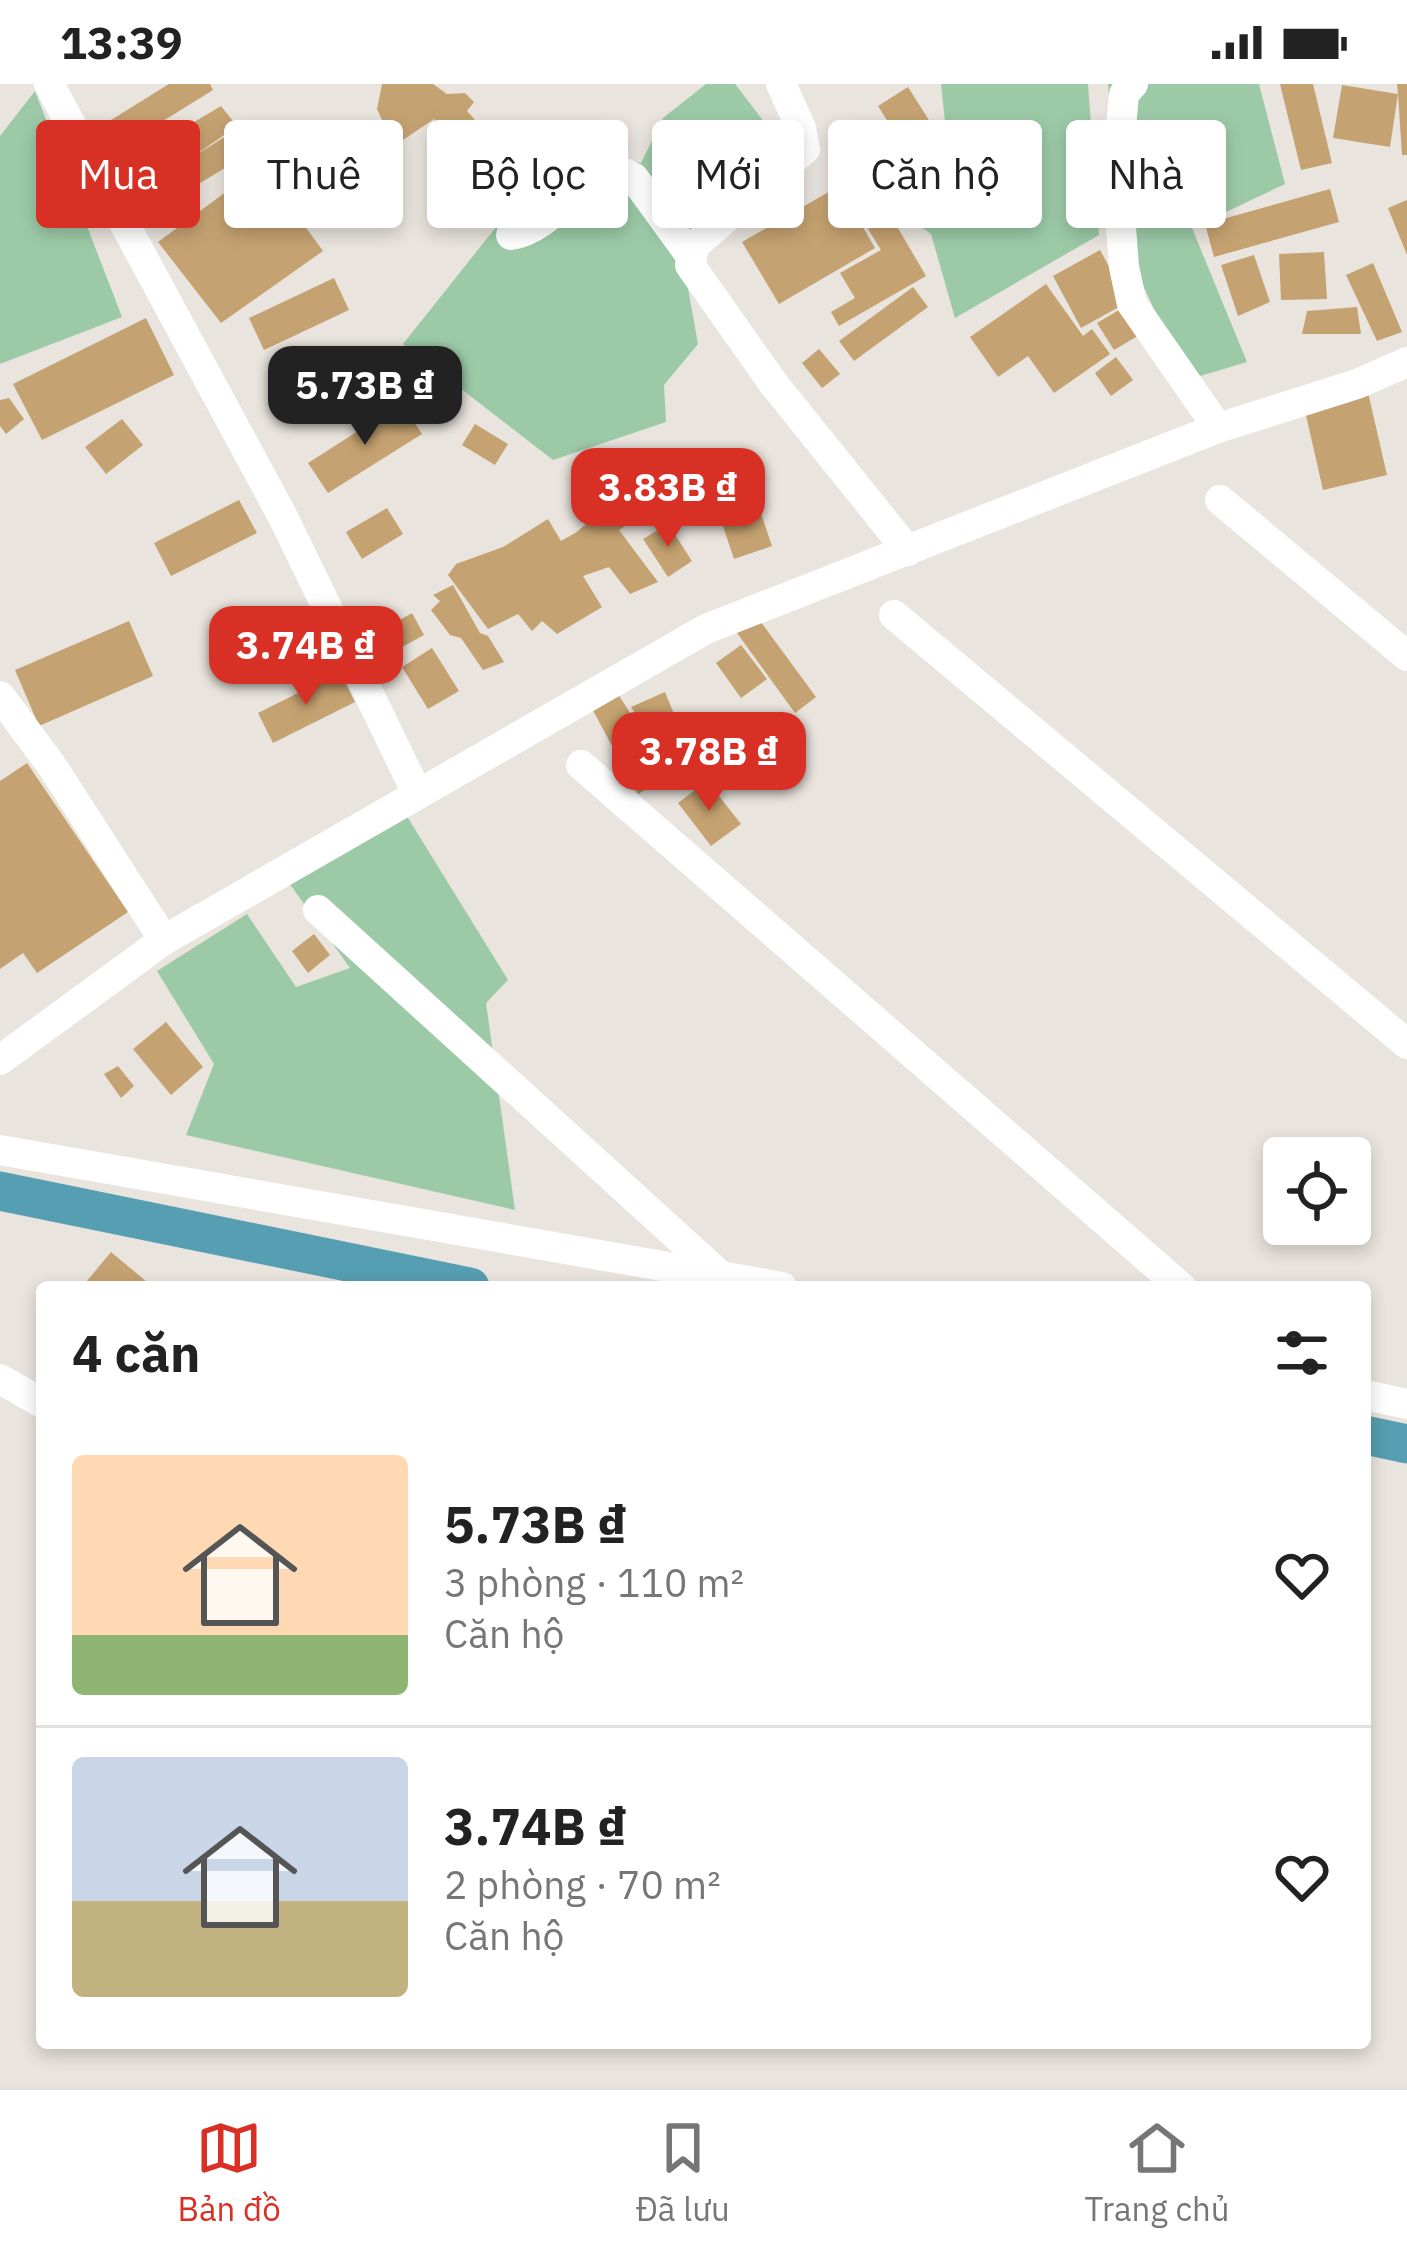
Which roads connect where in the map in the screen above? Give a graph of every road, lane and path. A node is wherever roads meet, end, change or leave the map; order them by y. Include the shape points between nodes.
1 (49, 84) edge
2 (781, 84) edge
3 (1132, 84) edge
4 (511, 235) dead end
5 (690, 255) junction
6 (1407, 362) edge
7 (1217, 428) junction
8 (1220, 500) dead end
9 (908, 551) junction
10 (894, 615) dead end
11 (1407, 656) edge
12 (0, 696) edge
13 (581, 765) dead end
14 (417, 793) junction
15 (318, 910) dead end
16 (164, 940) junction
17 (1407, 1045) edge
18 (0, 1060) edge
19 (0, 1150) edge
20 (722, 1277) junction
21 (746, 1281) edge
22 (1174, 1281) edge
23 (0, 1379) edge
24 (1371, 1396) edge
25 (36, 1400) edge
26 (1407, 1404) edge

1 - 14 street via 283,517
2 - 5 street via 805,149
3 - 7 street via 1124,94 1118,174 1132,304
4 - 5 street via 529,232 614,168 634,178
5 - 9 street via 716,308
6 - 7 street
7 - 9 street
8 - 11 street
9 - 14 street via 706,628
10 - 17 street
12 - 16 street
13 - 22 street
14 - 16 street
15 - 20 street
16 - 18 street
19 - 20 street
20 - 21 street
23 - 25 street
24 - 26 street

